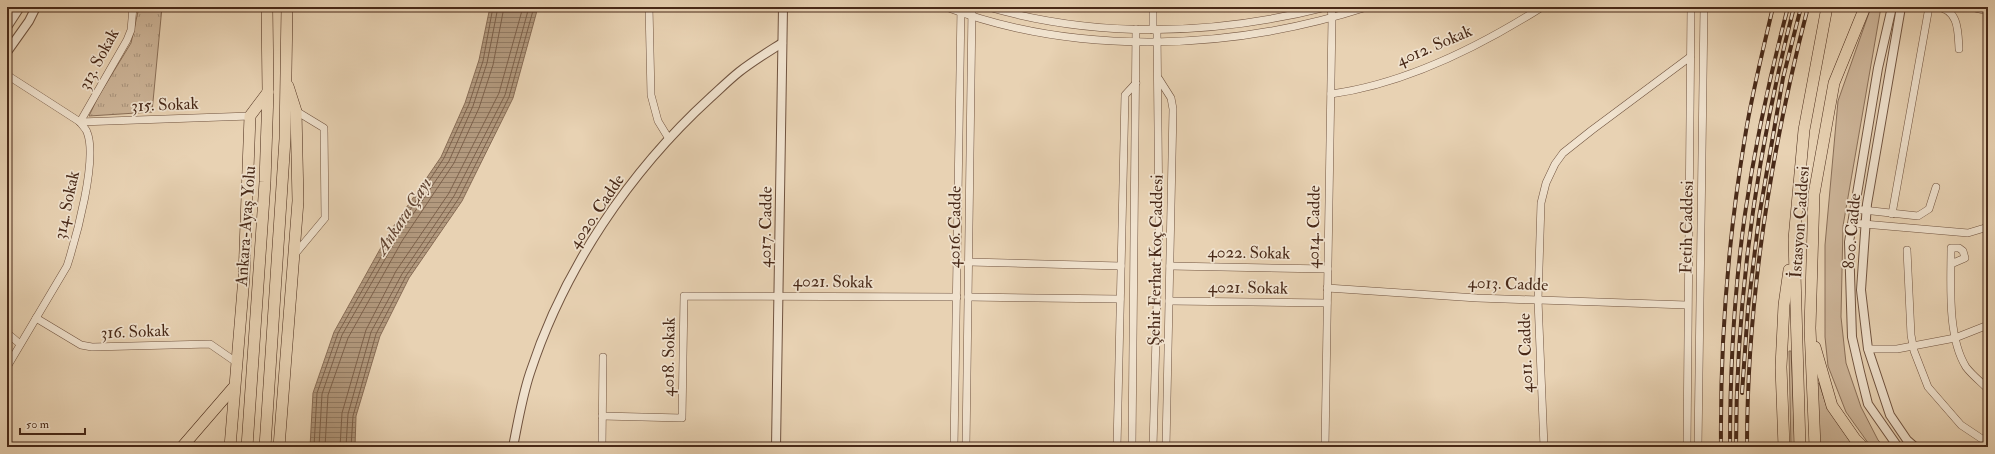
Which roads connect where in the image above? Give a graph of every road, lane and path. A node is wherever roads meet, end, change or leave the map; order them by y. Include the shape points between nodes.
1 (20, 7) edge
2 (36, 7) edge
3 (133, 7) edge
4 (267, 7) edge
5 (287, 7) edge
6 (649, 7) edge
7 (783, 7) edge
8 (946, 7) edge
9 (972, 7) edge
10 (988, 7) edge
11 (1153, 7) edge
12 (1326, 7) edge
13 (1331, 7) edge
14 (1367, 7) edge
15 (1542, 7) edge
16 (1691, 7) edge
17 (1704, 7) edge
18 (1827, 7) edge
19 (1865, 7) edge
20 (1892, 7) edge
21 (1901, 7) edge
22 (1929, 7) edge
23 (1936, 7) edge
24 (1971, 7) edge
25 (961, 10) edge
26 (1988, 11) edge
27 (972, 16) junction
28 (1332, 18) junction
29 (7, 27) edge
30 (1136, 29) junction
31 (1155, 30) junction
32 (1136, 41) junction
33 (1158, 42) junction
34 (782, 43) junction
35 (1959, 49) dead end
36 (7, 52) edge
37 (1690, 57) junction
38 (7, 75) edge
39 (285, 76) junction
40 (1158, 78) junction
41 (1136, 83) junction
42 (268, 92) junction
43 (1331, 94) junction
44 (296, 111) junction
45 (250, 116) junction
46 (80, 122) junction
47 (669, 139) junction
48 (1936, 187) dead end
49 (1854, 209) junction
50 (1867, 211) junction
51 (1892, 214) junction
52 (1852, 223) junction
53 (1866, 224) junction
54 (1988, 227) edge
55 (1794, 239) junction
56 (1907, 250) dead end
57 (294, 254) junction
58 (969, 262) junction
59 (1951, 264) dead end
60 (1121, 266) junction
61 (1170, 266) junction
62 (1328, 268) junction
63 (1327, 288) junction
64 (780, 295) junction
65 (684, 296) joint
66 (957, 297) junction
67 (968, 298) junction
68 (1120, 299) junction
69 (1538, 300) junction
70 (1169, 301) junction
71 (1327, 303) junction
72 (1687, 304) junction
73 (36, 318) junction
74 (1988, 325) edge
75 (1810, 328) junction
76 (7, 333) edge
77 (1954, 338) junction
78 (20, 344) junction
79 (1913, 346) junction
80 (1868, 349) junction
81 (603, 357) dead end
82 (236, 362) junction
83 (7, 367) edge
84 (234, 388) junction
85 (1988, 389) edge
86 (602, 416) junction
87 (1988, 443) edge
88 (182, 447) edge
89 (230, 447) edge
90 (247, 447) edge
91 (265, 447) edge
92 (279, 447) edge
93 (513, 447) edge
94 (602, 447) edge
95 (776, 447) edge
96 (954, 447) edge
97 (966, 447) edge
98 (1117, 447) edge
99 (1132, 447) edge
100 (1153, 447) edge
101 (1166, 447) edge
102 (1324, 447) edge
103 (1544, 447) edge
104 (1687, 447) edge
105 (1698, 447) edge
106 (1784, 447) edge
107 (1800, 447) edge
108 (1815, 447) edge
109 (1863, 447) edge
110 (1898, 447) edge
111 (1915, 447) edge

1 - 29 street
2 - 36 street
3 - 46 street, 313. Sokak via 131,30 127,40
4 - 42 main road, Ankara-Ayaş Yolu
5 - 39 main road, Ankara-Ayaş Yolu
6 - 47 street via 651,95 658,121
7 - 34 street, 4017. Cadde
8 - 25 street
9 - 27 street, 4016. Cadde
10 - 30 street via 1052,22
11 - 31 street, Şehit Ferhat Koç Caddesi
12 - 31 street via 1240,25
13 - 28 street, 4014. Cadde
14 - 28 street
15 - 43 street, 4012. Sokak via 1475,45 1432,64 1365,88
16 - 37 street, Fetih Caddesi
17 - 105 street, Fetih Caddesi
18 - 55 main road, İstasyon Caddesi via 1804,130
19 - 75 main road, İstasyon Caddesi via 1834,83 1814,194
20 - 49 street, 800. Cadde via 1878,68
21 - 50 street, 800. Cadde
22 - 51 street
23 - 35 street via 1944,8 1953,15 1958,28
24 - 26 street
25 - 27 street
25 - 66 street, 4016. Cadde
27 - 32 street via 1061,35
27 - 58 street, 4016. Cadde
28 - 33 street via 1282,30 1234,37
28 - 43 street, 4014. Cadde
30 - 31 street
30 - 32 street, Şehit Ferhat Koç Caddesi
31 - 33 street, Şehit Ferhat Koç Caddesi
32 - 33 street
32 - 41 street, Şehit Ferhat Koç Caddesi
33 - 40 street, Şehit Ferhat Koç Caddesi
34 - 47 street, 4020. Cadde via 739,72 692,114
34 - 64 street, 4017. Cadde
37 - 69 street, 4011. Cadde via 1592,130 1563,153 1555,164 1546,183 1541,203
37 - 72 street, Fetih Caddesi
38 - 46 street
39 - 44 main road
39 - 91 main road, Ankara-Ayaş Yolu via 285,138
40 - 61 street, Şehit Ferhat Koç Caddesi via 1171,98 1173,109
40 - 100 street, Şehit Ferhat Koç Caddesi via 1159,226
41 - 60 street, Şehit Ferhat Koç Caddesi via 1125,95
41 - 99 street, Şehit Ferhat Koç Caddesi
42 - 45 main road
42 - 90 main road, Ankara-Ayaş Yolu via 265,182
43 - 62 street, 4014. Cadde
44 - 57 main road via 298,201
44 - 57 street via 324,128 325,218
45 - 46 street, 315. Sokak
45 - 82 main road via 244,276
46 - 73 street, 314. Sokak via 87,132 90,145 88,177 72,251 67,266
47 - 93 street, 4020. Cadde via 620,199 596,234 572,277 548,326 530,374
48 - 51 street via 1929,208 1918,216
49 - 50 street
49 - 52 street, 800. Cadde
50 - 51 street
50 - 53 street, 800. Cadde
52 - 53 street
52 - 110 street, 800. Cadde via 1849,242 1852,337 1868,404
53 - 54 street via 1968,233
53 - 80 street, 800. Cadde via 1861,290
55 - 106 main road via 1784,305 1781,368
55 - 107 main road, İstasyon Caddesi
56 - 79 street
57 - 92 main road
58 - 60 street
58 - 67 street, 4016. Cadde
59 - 77 street
60 - 68 street, Şehit Ferhat Koç Caddesi
61 - 62 street, 4022. Sokak
61 - 70 street, Şehit Ferhat Koç Caddesi
62 - 63 street, 4014. Cadde
63 - 69 street, 4013. Cadde
63 - 71 street, 4014. Cadde
64 - 65 street, 4021. Sokak
64 - 66 street, 4021. Sokak
64 - 95 street, 4017. Cadde
65 - 86 street, 4018. Sokak via 682,418
66 - 96 street, 4016. Cadde
67 - 68 street
67 - 97 street, 4016. Cadde
68 - 98 street, Şehit Ferhat Koç Caddesi
69 - 72 street, 4013. Cadde
69 - 103 street, 4011. Cadde
70 - 71 street, 4021. Sokak
70 - 101 street, Şehit Ferhat Koç Caddesi
71 - 102 street, 4014. Cadde
72 - 104 street, Fetih Caddesi
73 - 78 street, 314. Sokak
73 - 82 street, 316. Sokak via 81,344 92,347 210,344
74 - 77 street
75 - 108 main road, İstasyon Caddesi
75 - 109 main road via 1832,406
76 - 78 street
77 - 79 street
77 - 85 street via 1966,367
78 - 83 street, 314. Sokak
79 - 80 street
79 - 87 street via 1928,387 1961,425
80 - 111 street, 800. Cadde via 1890,415
81 - 86 street
82 - 84 main road
84 - 88 main road
84 - 89 main road
86 - 94 street

